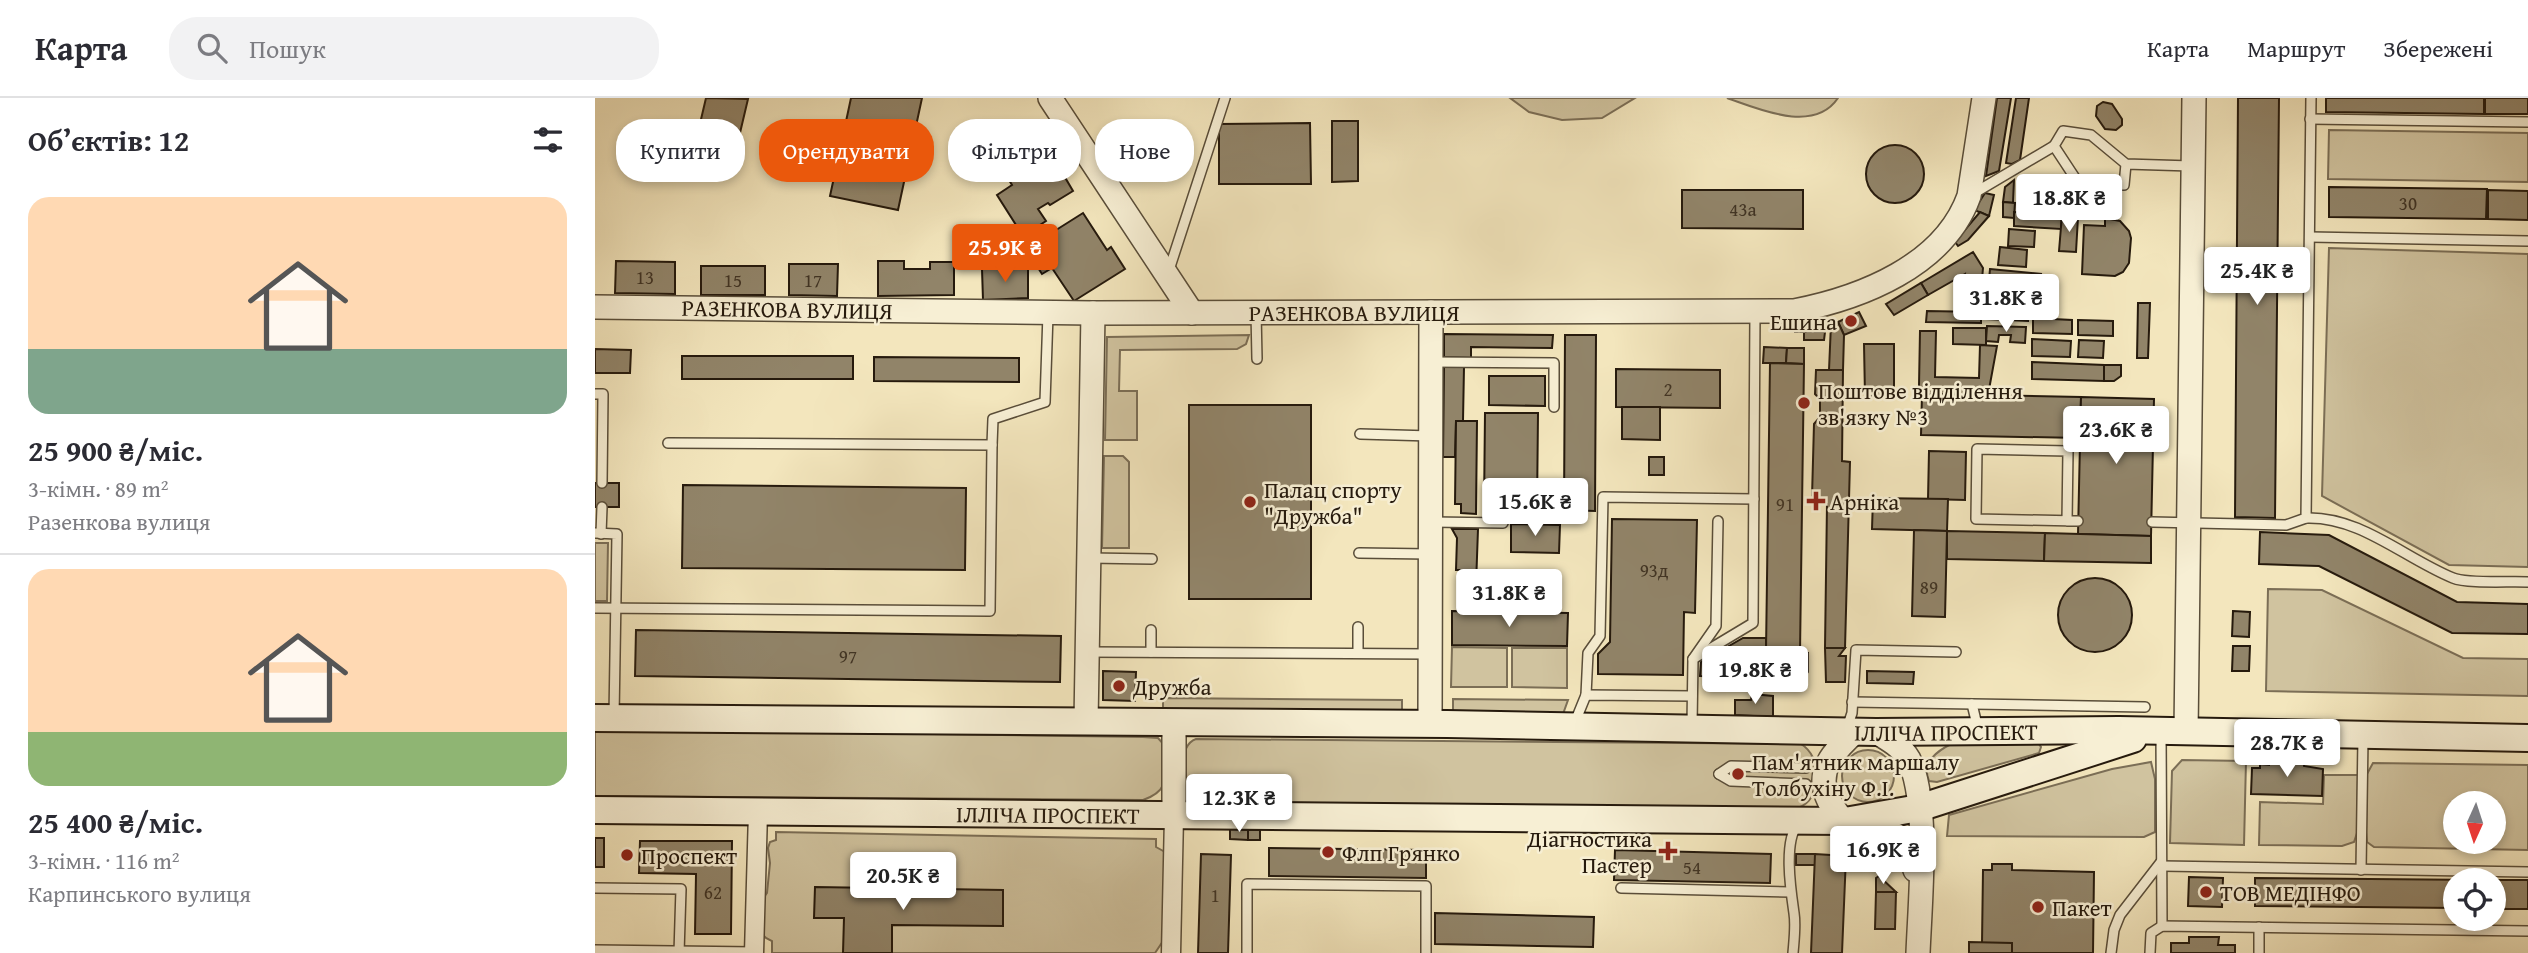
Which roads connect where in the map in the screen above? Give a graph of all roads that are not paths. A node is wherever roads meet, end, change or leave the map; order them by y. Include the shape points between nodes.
1 (1049, 98) edge
2 (1225, 98) edge
3 (1984, 98) edge
4 (2195, 98) edge
5 (2311, 98) edge
6 (2310, 120) junction
7 (2528, 122) edge
8 (2054, 146) junction
9 (2126, 164) junction
10 (2193, 166) junction
11 (1969, 196) junction
12 (2309, 237) junction
13 (2528, 241) edge
14 (1168, 275) junction
15 (595, 307) edge
16 (1755, 311) junction
17 (1048, 312) junction
18 (1256, 312) junction
19 (1431, 312) junction
20 (1093, 313) junction
21 (1192, 313) junction
22 (1257, 359) dead end
23 (1431, 362) junction
24 (595, 394) edge
25 (1554, 407) dead end
26 (1360, 434) dead end
27 (1431, 436) junction
28 (668, 443) dead end
29 (992, 445) junction
30 (599, 467) edge
31 (602, 483) dead end
32 (1754, 499) junction
33 (602, 507) dead end
34 (2306, 519) junction
35 (1718, 521) dead end
36 (2067, 521) junction
37 (2078, 521) dead end
38 (1430, 522) junction
39 (2151, 522) dead end
40 (1503, 523) dead end
41 (2190, 523) junction
42 (598, 533) edge
43 (1359, 553) dead end
44 (1430, 554) junction
45 (1089, 558) junction
46 (1152, 559) dead end
47 (2528, 582) edge
48 (595, 608) edge
49 (615, 608) junction
50 (1358, 627) dead end
51 (1151, 630) dead end
52 (1087, 652) junction
53 (1151, 652) junction
54 (1358, 652) junction
55 (1957, 652) dead end
56 (1430, 654) junction
57 (1693, 659) junction
58 (1586, 695) junction
59 (1692, 696) junction
60 (1852, 702) junction
61 (1972, 704) junction
62 (2145, 707) dead end
63 (604, 718) edge
64 (2075, 718) junction
65 (1086, 722) junction
66 (1174, 722) junction
67 (1430, 724) junction
68 (1573, 727) junction
69 (1692, 730) junction
70 (1856, 731) junction
71 (1978, 731) junction
72 (2173, 732) junction
73 (2363, 737) junction
74 (2528, 738) edge
75 (1806, 768) dead end
76 (1806, 784) dead end
77 (1919, 808) junction
78 (595, 810) edge
79 (758, 812) junction
80 (1174, 817) junction
81 (1803, 821) junction
82 (1845, 821) junction
83 (2162, 863) junction
84 (2361, 870) junction
85 (2528, 872) edge
86 (595, 888) edge
87 (1621, 888) dead end
88 (1920, 888) junction
89 (1790, 892) junction
90 (2162, 926) junction
91 (2259, 928) junction
92 (2528, 931) edge
93 (595, 950) edge
94 (679, 952) edge
95 (754, 953) edge
96 (1171, 953) edge
97 (1247, 953) edge
98 (1426, 953) edge
99 (1793, 953) edge
100 (1918, 953) edge
101 (2111, 953) edge
102 (2150, 953) edge
103 (2259, 953) edge

1 - 14 street
2 - 14 lane
3 - 11 street, РАЗЕНКОВА ВУЛИЦЯ
4 - 10 street
5 - 6 lane
6 - 7 lane
6 - 12 lane
8 - 9 lane via 2063,131 2091,135
8 - 9 lane via 2080,184 2124,185
8 - 11 lane
9 - 10 lane
10 - 41 street
11 - 16 street, РАЗЕНКОВА ВУЛИЦЯ via 1941,242 1874,287 1794,311
12 - 13 lane
12 - 34 lane
14 - 21 street
15 - 17 street, РАЗЕНКОВА ВУЛИЦЯ
16 - 19 street, РАЗЕНКОВА ВУЛИЦЯ
16 - 32 lane
17 - 20 street, РАЗЕНКОВА ВУЛИЦЯ
17 - 29 lane via 1045,402 993,419
18 - 19 street, РАЗЕНКОВА ВУЛИЦЯ
18 - 21 street, РАЗЕНКОВА ВУЛИЦЯ
18 - 22 lane
19 - 23 street
20 - 21 street, РАЗЕНКОВА ВУЛИЦЯ
20 - 45 street
23 - 25 lane via 1554,363
23 - 27 street
24 - 30 lane via 603,394
26 - 27 lane
27 - 38 street
28 - 29 lane
29 - 49 lane via 989,611
30 - 31 lane
32 - 57 lane via 1753,623
32 - 58 lane via 1603,497 1600,636 1588,653
33 - 42 lane
34 - 41 lane via 2285,525
34 - 47 lane via 2344,522 2456,579
35 - 57 lane via 1716,626
36 - 36 lane via 1976,519 1977,449 2068,451
36 - 37 lane
38 - 40 lane
38 - 44 street
39 - 41 lane
41 - 72 street
42 - 49 lane via 617,534
43 - 44 lane
44 - 56 street
45 - 46 lane
45 - 52 street
48 - 49 lane
49 - 63 lane
50 - 54 lane
51 - 53 lane
52 - 53 lane
52 - 65 street
53 - 54 lane
54 - 56 lane
55 - 60 lane via 1856,650
56 - 67 street
57 - 59 lane
58 - 59 lane
58 - 68 lane
59 - 69 lane
60 - 61 lane
60 - 70 lane via 1849,722
61 - 64 lane
61 - 71 lane
62 - 64 lane
63 - 65 main road, ІЛЛІЧА ПРОСПЕКТ
64 - 71 main road, ІЛЛІЧА ПРОСПЕКТ
64 - 72 main road, ІЛЛІЧА ПРОСПЕКТ
65 - 66 main road, ІЛЛІЧА ПРОСПЕКТ
66 - 67 main road, ІЛЛІЧА ПРОСПЕКТ
66 - 80 street
67 - 68 main road, ІЛЛІЧА ПРОСПЕКТ
68 - 69 main road, ІЛЛІЧА ПРОСПЕКТ
69 - 70 main road, ІЛЛІЧА ПРОСПЕКТ
70 - 71 main road, ІЛЛІЧА ПРОСПЕКТ
70 - 77 street via 1896,744 1910,762
70 - 82 street via 1833,753 1823,779 1832,806
72 - 73 main road, ІЛЛІЧА ПРОСПЕКТ
72 - 77 main road, ІЛЛІЧА ПРОСПЕКТ via 2097,749
72 - 83 lane
73 - 74 main road, ІЛЛІЧА ПРОСПЕКТ
73 - 84 lane
75 - 76 lane via 1731,766 1719,774 1731,781
77 - 82 main road, ІЛЛІЧА ПРОСПЕКТ
77 - 88 street
78 - 79 main road, ІЛЛІЧА ПРОСПЕКТ
79 - 80 main road, ІЛЛІЧА ПРОСПЕКТ
79 - 95 street
80 - 81 main road, ІЛЛІЧА ПРОСПЕКТ
80 - 96 street
81 - 82 main road, ІЛЛІЧА ПРОСПЕКТ
81 - 89 lane via 1792,833
82 - 88 street via 1893,833 1905,841
83 - 84 lane
83 - 90 lane
83 - 101 lane via 2120,915
84 - 85 lane
86 - 94 lane via 681,889
87 - 89 lane
88 - 100 street
89 - 99 lane via 1795,915
90 - 91 lane
90 - 102 lane via 2151,933
91 - 92 lane
91 - 103 lane
93 - 94 lane
94 - 95 lane
97 - 98 lane via 1247,884 1426,886

